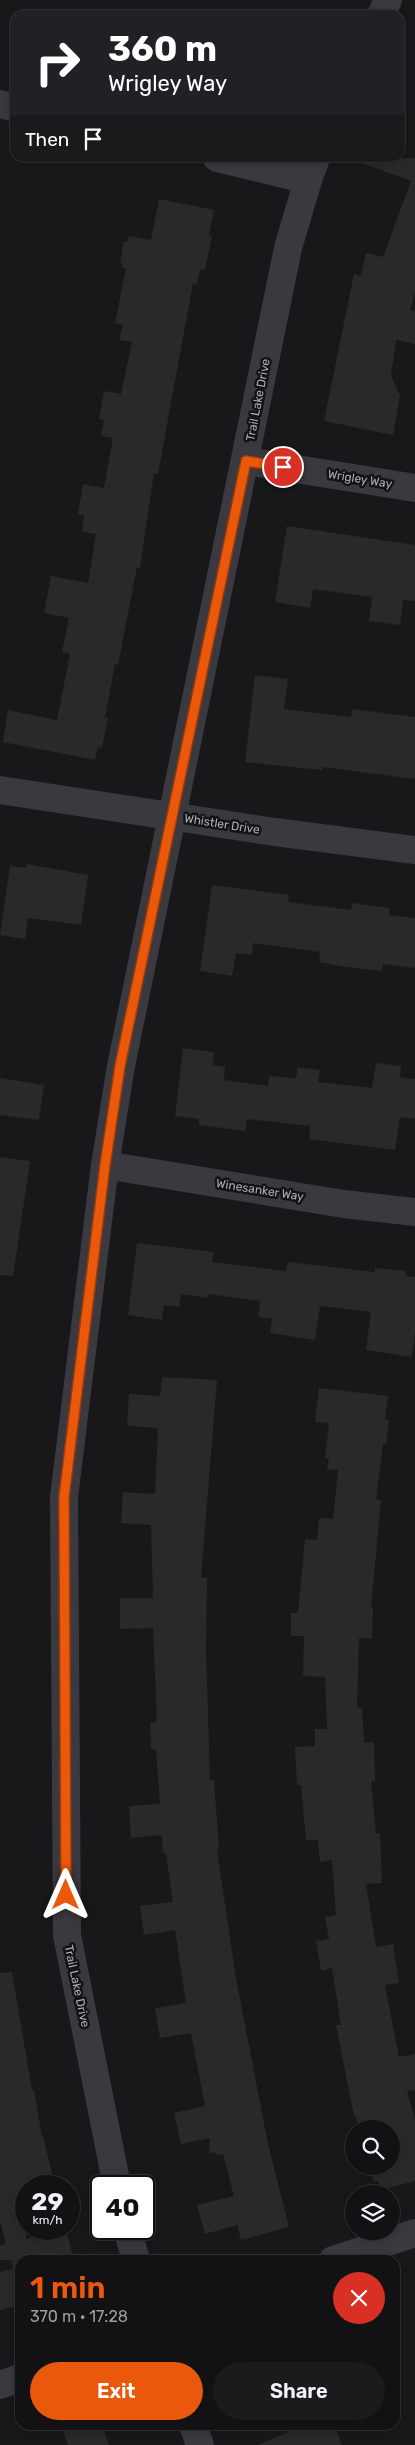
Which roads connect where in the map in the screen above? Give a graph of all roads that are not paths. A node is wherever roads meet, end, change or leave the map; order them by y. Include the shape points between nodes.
1 (252, 162) edge
2 (312, 169) edge
3 (246, 461) junction
4 (415, 488) edge
5 (0, 790) edge
6 (171, 816) junction
7 (415, 850) edge
8 (105, 1165) junction
9 (415, 1212) edge
10 (115, 2175) edge
11 (415, 2233) edge
12 (130, 2240) edge
13 (135, 2255) edge
14 (348, 2255) edge
15 (15, 2380) edge
16 (0, 2385) edge
17 (195, 2430) edge
18 (200, 2445) edge

1 - 2 street
2 - 3 street, Trail Lake Drive via 288,248
3 - 4 street, Wrigley Way
3 - 6 street, Trail Lake Drive
5 - 6 street, Whistler Drive
6 - 7 street, Whistler Drive
6 - 8 street, Trail Lake Drive via 120,1066
8 - 9 street, Winesanker Way via 344,1204
8 - 10 street, Trail Lake Drive via 64,1497 66,1925
11 - 14 street
12 - 13 street
15 - 16 street
17 - 18 street

